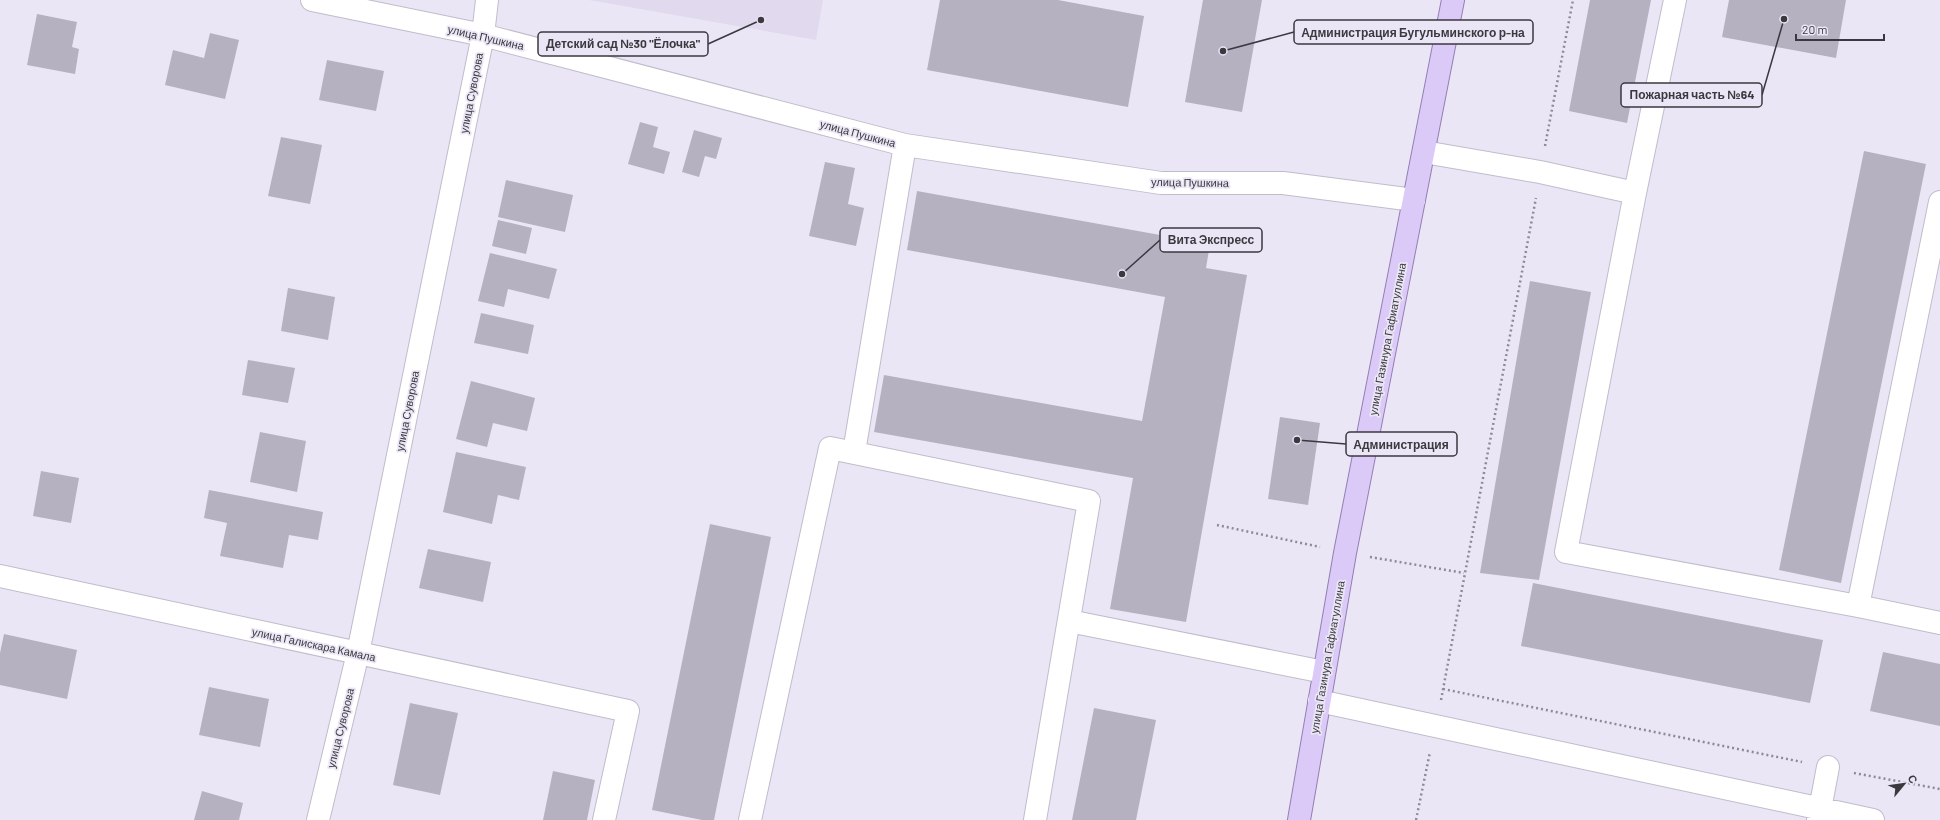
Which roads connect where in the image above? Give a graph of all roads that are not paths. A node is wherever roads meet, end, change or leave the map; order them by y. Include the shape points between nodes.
1 (312, 0) edge
2 (487, 0) edge
3 (1453, 0) edge
4 (1675, 0) edge
5 (483, 35) junction
6 (904, 145) junction
7 (1424, 152) junction
8 (1635, 193) junction
9 (1414, 200) junction
10 (1940, 202) edge
11 (854, 452) junction
12 (0, 576) edge
13 (1858, 606) junction
14 (1069, 621) junction
15 (1940, 623) edge
16 (358, 653) junction
17 (1324, 672) junction
18 (1319, 701) junction
19 (1828, 768) road end
20 (1819, 814) edge
21 (318, 820) edge
22 (604, 820) edge
23 (750, 820) edge
24 (1035, 820) edge
25 (1299, 820) edge
26 (1873, 820) edge

1 - 5 street, улица Пушкина
2 - 5 street, улица Суворова
3 - 7 main road, улица Газинура Гафиатуллина
4 - 8 street
5 - 6 street, улица Пушкина
5 - 16 street, улица Суворова
6 - 9 street, улица Пушкина via 1161,183 1283,183
6 - 11 street
7 - 8 street via 1540,172
7 - 9 main road, улица Газинура Гафиатуллина
8 - 13 street via 1566,552
9 - 17 main road, улица Газинура Гафиатуллина via 1346,545
10 - 13 street
11 - 14 street via 1089,501
11 - 23 street via 830,448
12 - 16 street, улица Галискара Камала
13 - 15 street
14 - 17 street
14 - 24 street
16 - 21 street, улица Суворова
16 - 22 street, улица Галискара Камала via 628,710
17 - 18 main road, улица Газинура Гафиатуллина
18 - 20 street
18 - 25 main road, улица Газинура Гафиатуллина
19 - 20 street
20 - 26 street

